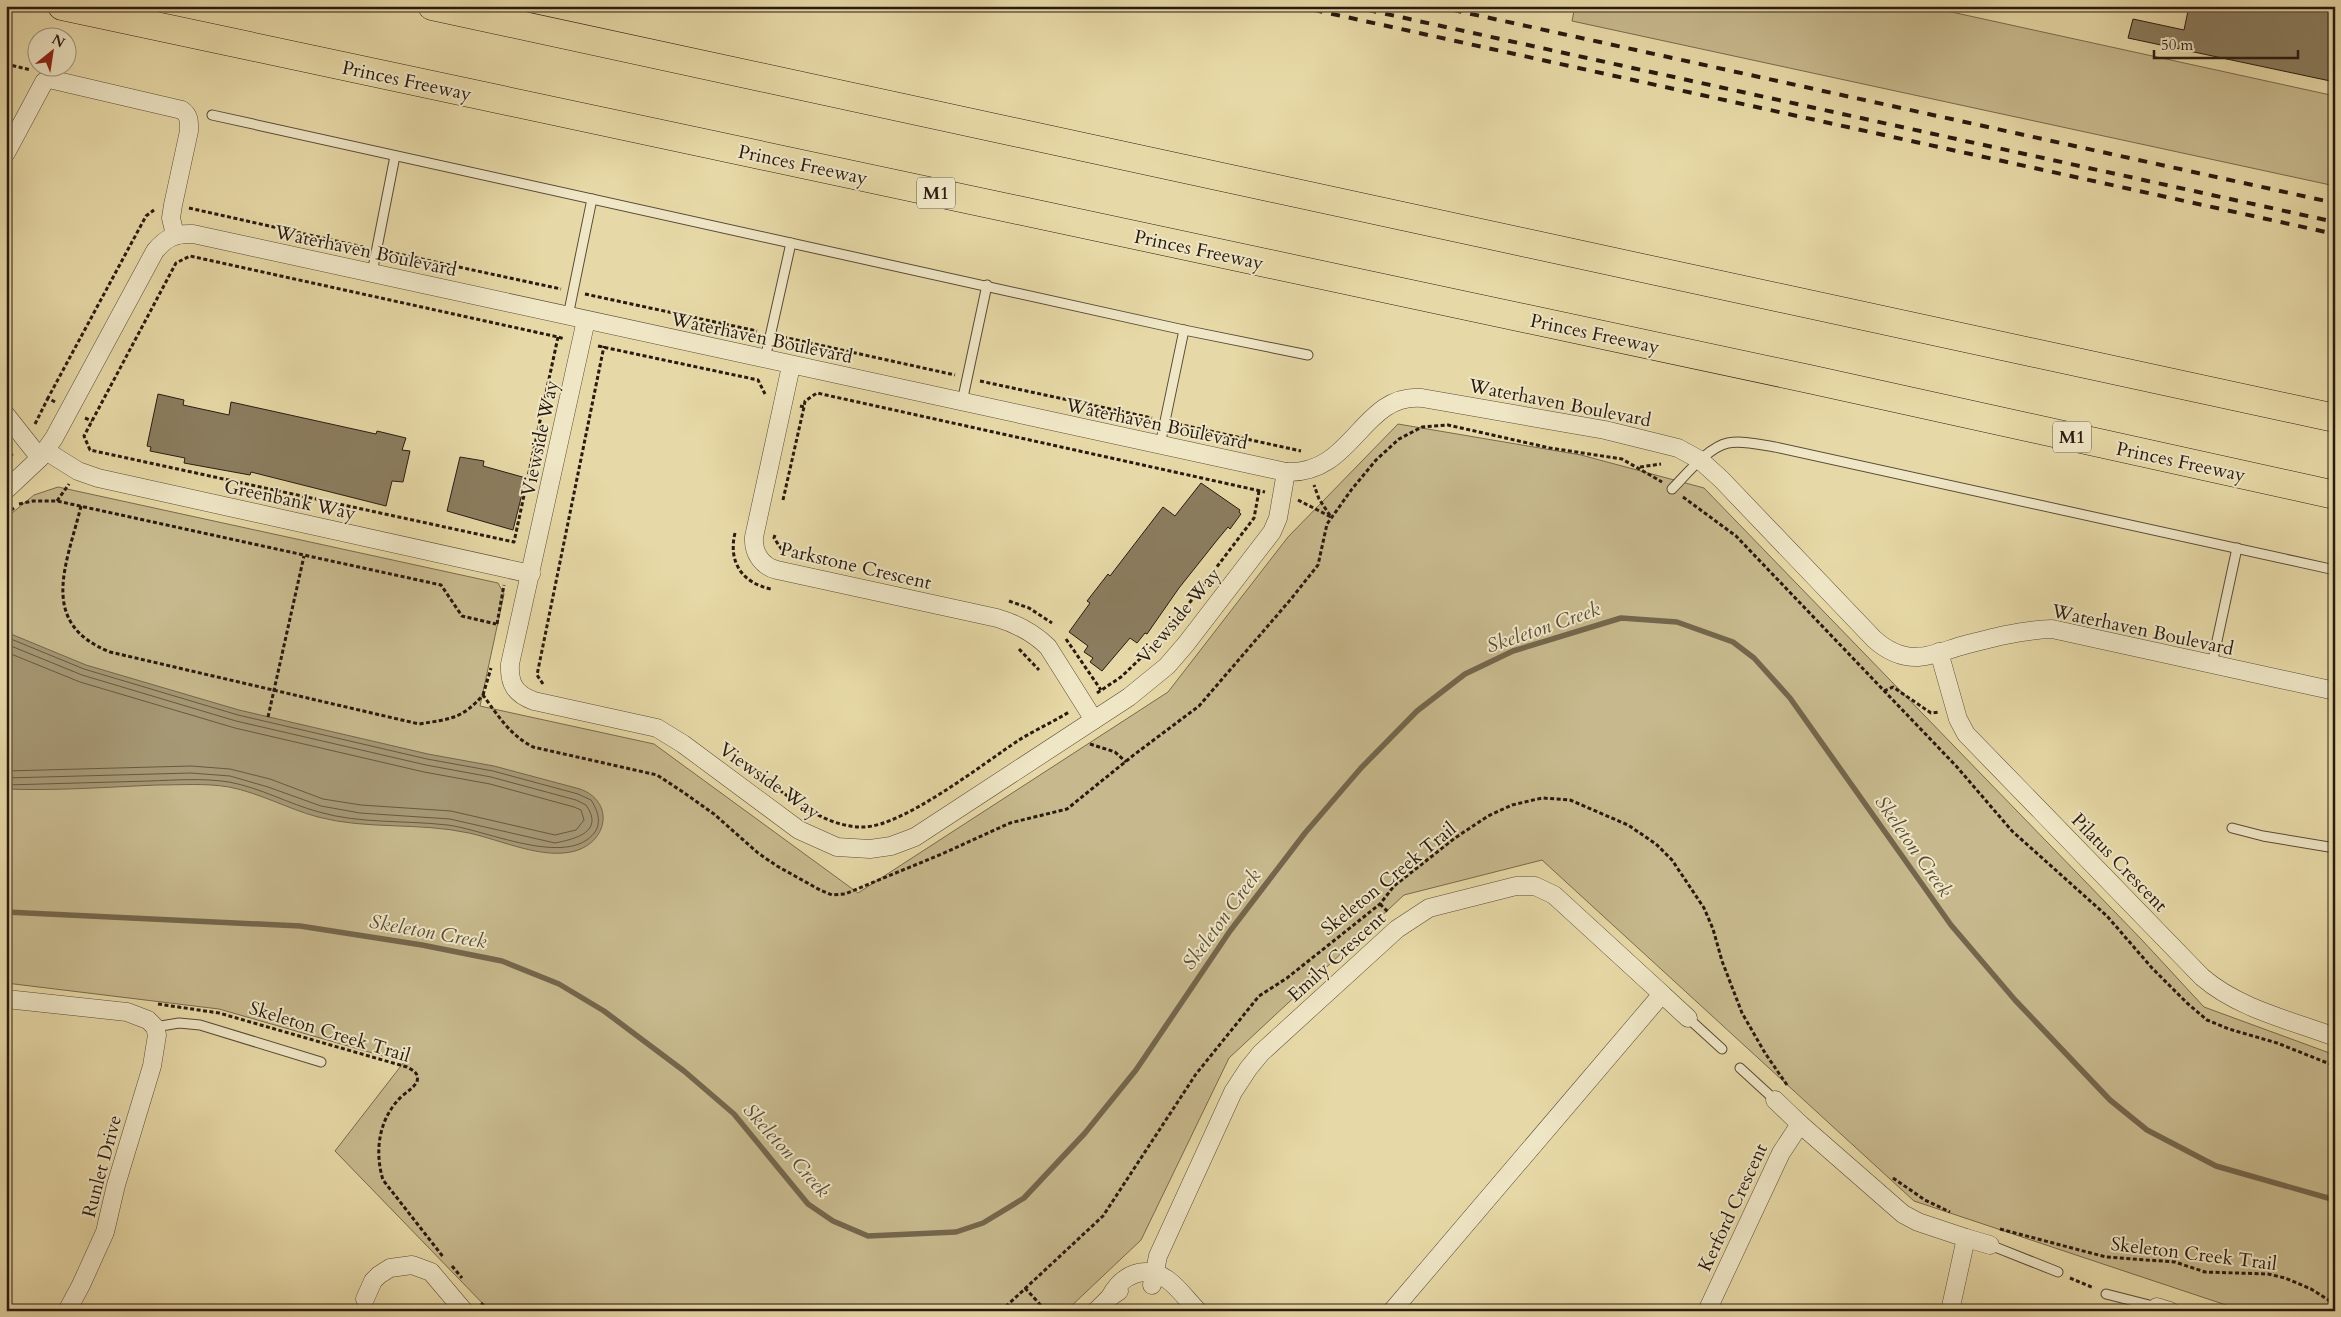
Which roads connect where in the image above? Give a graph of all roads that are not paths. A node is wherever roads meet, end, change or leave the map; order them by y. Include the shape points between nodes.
1 (62, 6) edge
2 (432, 6) edge
3 (212, 116) dead end
4 (6, 153) edge
5 (395, 156) junction
6 (592, 198) junction
7 (175, 235) junction
8 (791, 243) junction
9 (372, 272) junction
10 (987, 285) junction
11 (568, 316) junction
12 (586, 320) junction
13 (1184, 330) junction
14 (1308, 355) dead end
15 (765, 359) junction
16 (792, 366) junction
17 (962, 402) junction
18 (6, 415) edge
19 (2335, 418) edge
20 (1160, 445) junction
21 (43, 454) junction
22 (1700, 460) junction
23 (1286, 472) junction
24 (1672, 489) road end
25 (6, 490) edge
26 (2335, 495) edge
27 (2236, 548) junction
28 (2335, 570) edge
29 (531, 574) junction
30 (1939, 652) junction
31 (2212, 664) junction
32 (2335, 691) edge
33 (1094, 720) junction
34 (2232, 828) dead end
35 (2335, 848) edge
36 (1662, 994) junction
37 (6, 1000) edge
38 (1688, 1018) joint
39 (154, 1027) junction
40 (2335, 1037) edge
41 (1722, 1049) dead end
42 (321, 1062) dead end
43 (1740, 1068) dead end
44 (1775, 1100) joint
45 (1800, 1124) junction
46 (1966, 1238) junction
47 (1990, 1245) joint
48 (2058, 1272) road end
49 (1153, 1279) junction
50 (2106, 1294) road end
51 (470, 1304) edge
52 (360, 1305) edge
53 (2164, 1309) edge
54 (1394, 1310) edge
55 (66, 1311) edge
56 (1096, 1311) edge
57 (1198, 1311) edge
58 (1707, 1311) edge
59 (1950, 1311) edge

1 - 26 highway, Princes Freeway / M1 via 1790,375
2 - 19 highway
3 - 5 lane
4 - 7 street via 44,82 49,79 182,110 189,121 171,218
5 - 6 lane
5 - 9 lane
6 - 8 lane
6 - 11 lane
7 - 9 street, Waterhaven Boulevard via 202,235
7 - 21 street via 155,251
8 - 10 lane
8 - 15 lane
9 - 11 street, Waterhaven Boulevard
10 - 13 lane
10 - 17 lane
11 - 12 street, Waterhaven Boulevard
12 - 15 street, Waterhaven Boulevard
12 - 29 street, Viewside Way
13 - 14 lane
13 - 20 lane
15 - 16 street, Waterhaven Boulevard
16 - 17 street, Waterhaven Boulevard
16 - 33 street, Parkstone Crescent via 754,537 755,550 762,562 777,570 1021,626 1048,648
17 - 20 street, Waterhaven Boulevard
18 - 21 street, Greenbank Way
20 - 23 street, Waterhaven Boulevard
21 - 25 street
21 - 29 street, Greenbank Way via 98,478
22 - 23 street, Waterhaven Boulevard via 1678,448 1605,430 1412,398 1386,406 1320,467
22 - 24 lane
22 - 27 lane via 1730,442 1774,447
22 - 30 street, Waterhaven Boulevard via 1886,650 1916,657
23 - 33 street, Viewside Way via 1278,518 1267,540 1186,644 1143,687
27 - 28 lane
27 - 31 lane
29 - 33 street, Viewside Way via 510,664 513,687 519,694 547,704 657,728 799,830 838,847 870,850 915,837
30 - 31 street, Waterhaven Boulevard via 2032,629 2052,629
30 - 40 street, Pilatus Crescent via 1955,709 1966,734 2202,977 2233,999
31 - 32 street, Waterhaven Boulevard
34 - 35 lane
36 - 38 street, Emily Crescent
36 - 49 street, Emily Crescent via 1554,895 1535,886 1516,886 1430,908 1414,916 1261,1053 1248,1069 1233,1092 1158,1256
36 - 54 street
37 - 39 street via 127,1012 148,1020
38 - 41 lane, Emily Crescent
39 - 42 lane via 179,1022 200,1025
39 - 55 street, Runlet Drive via 157,1035 155,1055 105,1232
43 - 44 lane
44 - 45 street
45 - 46 street via 1903,1214
45 - 58 street, Kerford Crescent via 1782,1153
46 - 47 street
46 - 59 street
47 - 48 lane
49 - 56 street via 1110,1296
49 - 57 street via 1182,1296
50 - 53 lane
51 - 52 street via 444,1289 431,1272 421,1267 400,1266 390,1268 373,1281

